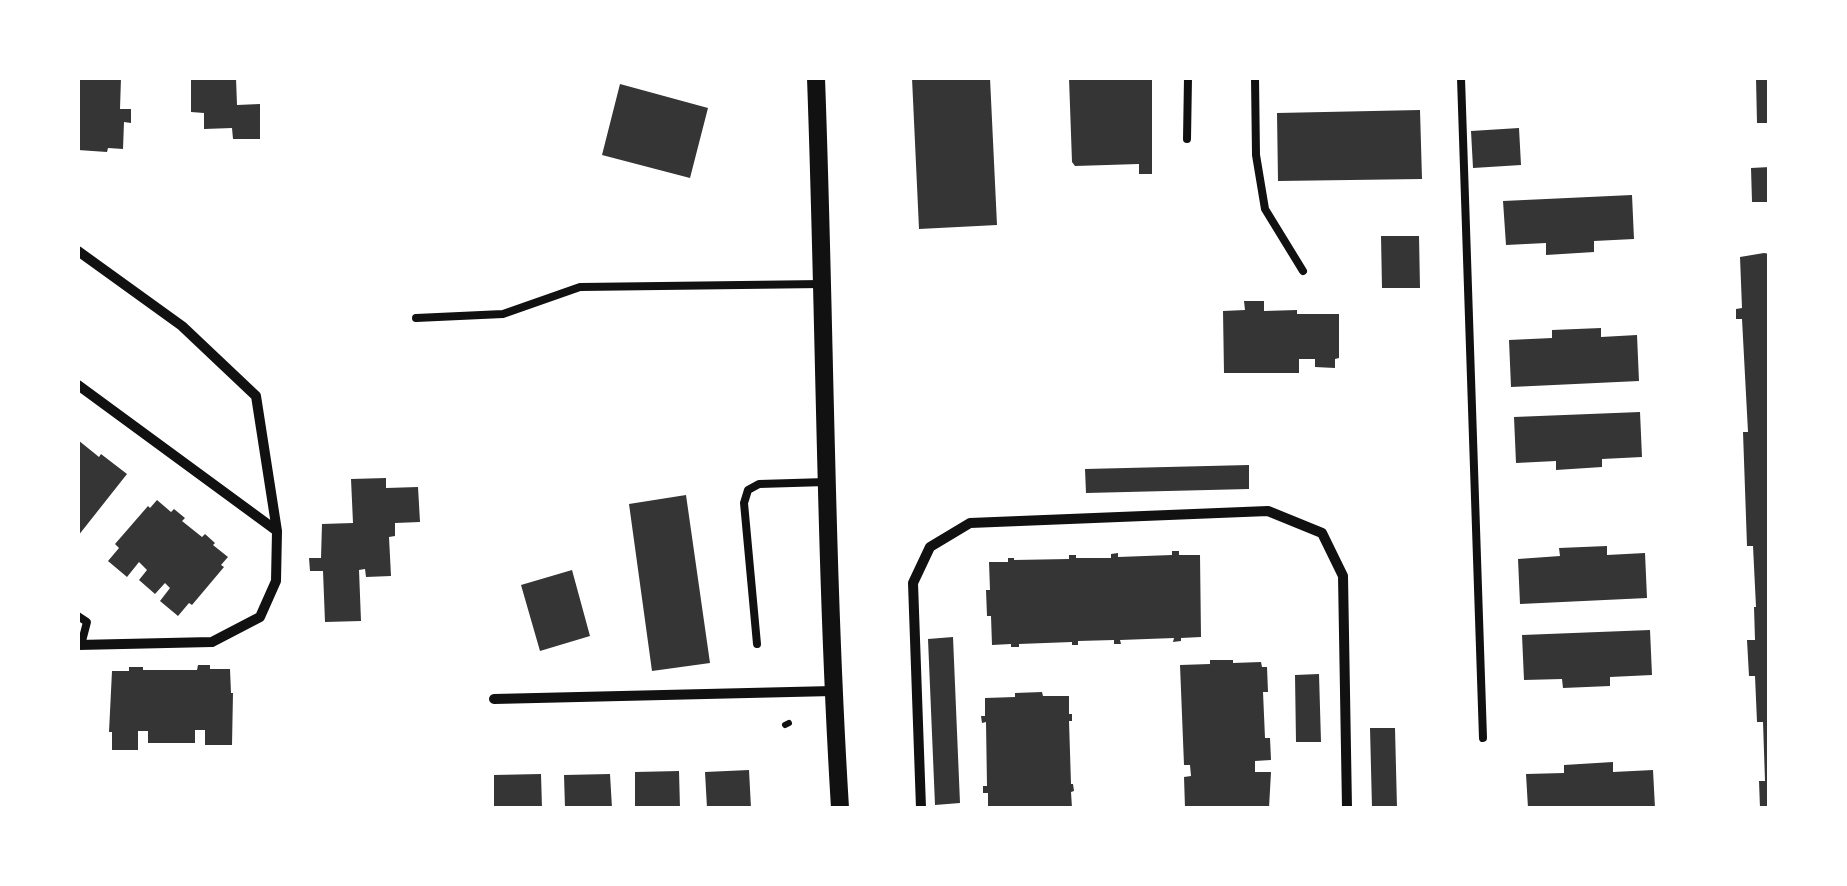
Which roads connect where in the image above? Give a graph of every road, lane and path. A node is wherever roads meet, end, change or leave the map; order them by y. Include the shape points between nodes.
1 (816, 78) edge
2 (1188, 78) edge
3 (1255, 78) edge
4 (1461, 78) edge
5 (1187, 139) dead end
6 (78, 251) edge
7 (1303, 271) dead end
8 (822, 284) junction
9 (416, 318) dead end
10 (78, 384) edge
11 (826, 482) junction
12 (277, 531) junction
13 (78, 616) edge
14 (757, 644) dead end
15 (79, 645) edge
16 (833, 691) junction
17 (494, 698) dead end
18 (1483, 738) dead end
19 (840, 808) edge
20 (921, 808) edge
21 (1347, 808) edge

1 - 8 street
2 - 5 lane
3 - 7 lane via 1265,209
4 - 18 lane
6 - 12 street via 182,326 256,396
8 - 9 lane via 580,287 503,314
8 - 11 street
10 - 12 street
11 - 14 lane via 748,490
11 - 16 street
12 - 15 street via 276,580 260,617 212,642
13 - 15 lane via 87,622
16 - 17 street
16 - 19 street
20 - 21 street via 913,584 930,547 970,523 1268,511 1322,532 1343,576

